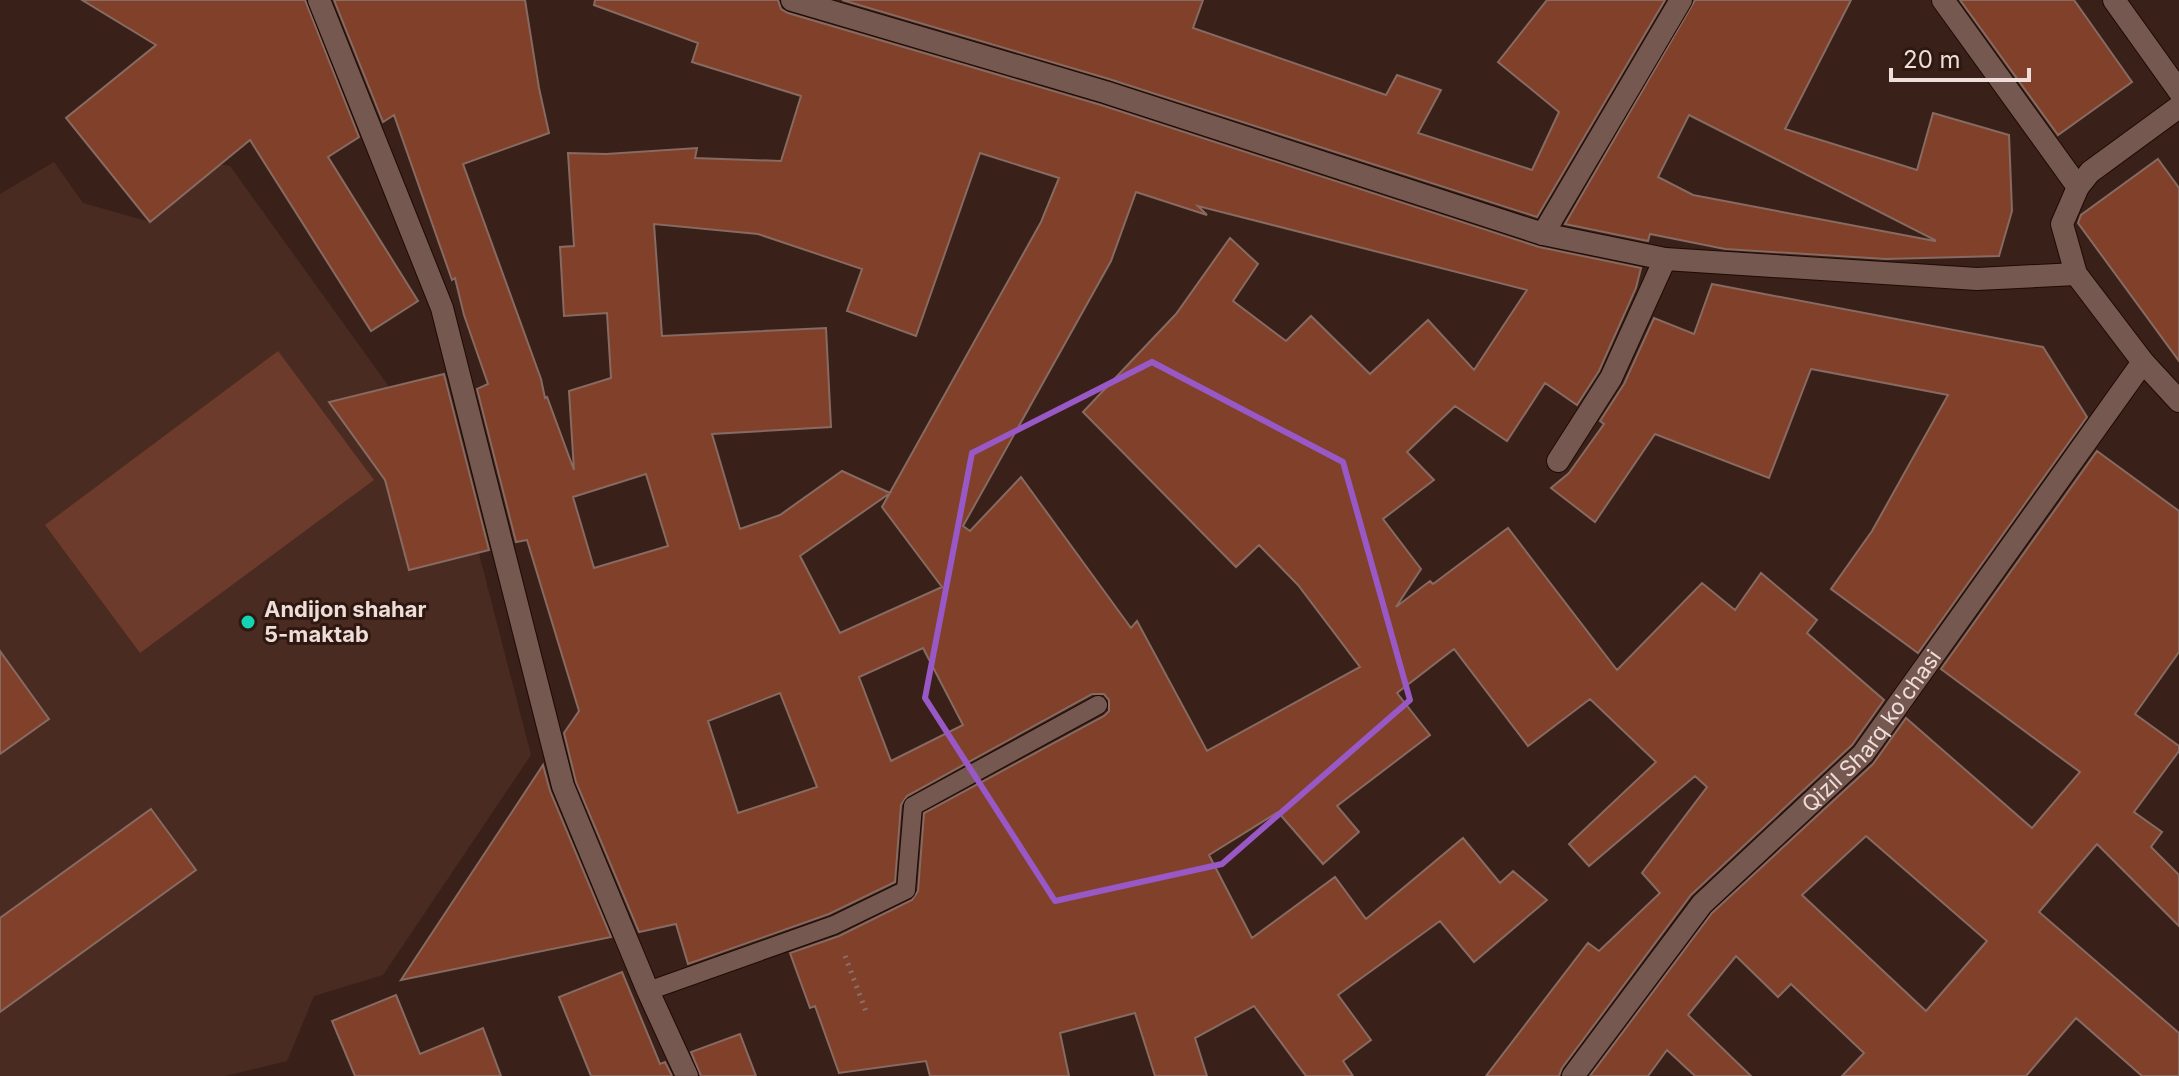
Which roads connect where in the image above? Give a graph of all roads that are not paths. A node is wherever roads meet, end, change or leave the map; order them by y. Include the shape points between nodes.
1 (319, 0) edge
2 (792, 0) edge
3 (1681, 0) edge
4 (1943, 0) edge
5 (2114, 0) edge
6 (2179, 91) edge
7 (2179, 107) edge
8 (2078, 187) junction
9 (1543, 234) junction
10 (1665, 259) junction
11 (2076, 274) junction
12 (2143, 362) junction
13 (2179, 401) edge
14 (1558, 461) dead end
15 (1098, 705) dead end
16 (648, 991) junction
17 (687, 1076) edge
18 (1573, 1076) edge

1 - 16 street via 442,308 563,786
2 - 9 street via 1105,92
3 - 9 street
4 - 8 street
5 - 6 street
7 - 8 street via 2090,172
8 - 11 street via 2062,224
9 - 10 street
10 - 11 street via 1977,279
10 - 14 street via 1611,378
11 - 12 street
12 - 13 street
12 - 18 street, Qizil Sharq ko'chasi via 1863,754 1702,904
15 - 16 lane via 913,806 906,890 834,925
16 - 17 street

